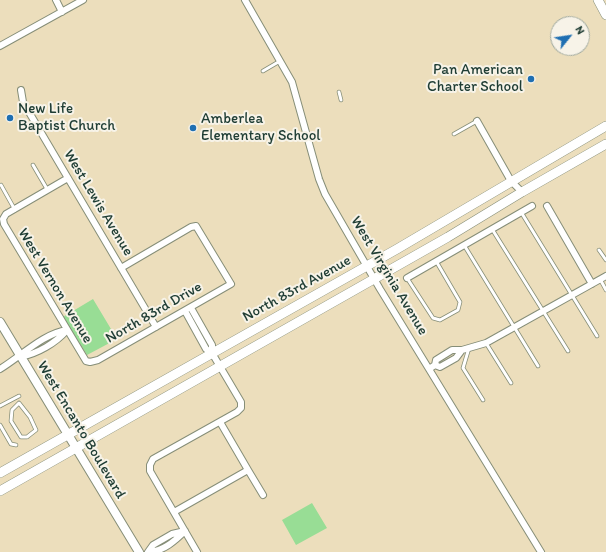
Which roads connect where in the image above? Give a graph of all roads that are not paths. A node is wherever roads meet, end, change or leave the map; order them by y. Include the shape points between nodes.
1 (56, 0) edge
2 (83, 0) edge
3 (245, 0) edge
4 (598, 0) edge
5 (62, 12) junction
6 (606, 15) edge
7 (0, 46) edge
8 (280, 61) junction
9 (263, 71) dead end
10 (21, 90) dead end
11 (339, 92) dead end
12 (341, 100) dead end
13 (477, 121) joint
14 (606, 126) edge
15 (454, 134) dead end
16 (606, 144) edge
17 (33, 165) dead end
18 (68, 178) junction
19 (511, 181) junction
20 (1, 185) edge
21 (47, 190) junction
22 (522, 192) junction
23 (532, 206) dead end
24 (547, 206) dead end
25 (15, 210) junction
26 (521, 212) junction
27 (492, 229) junction
28 (464, 245) junction
29 (599, 250) dead end
30 (606, 260) edge
31 (436, 261) junction
32 (367, 266) junction
33 (121, 268) junction
34 (606, 276) edge
35 (407, 278) joint
36 (374, 279) junction
37 (600, 280) junction
38 (592, 284) junction
39 (606, 290) edge
40 (571, 296) junction
41 (188, 309) junction
42 (543, 312) junction
43 (0, 322) edge
44 (156, 327) junction
45 (202, 327) junction
46 (515, 328) junction
47 (67, 330) junction
48 (196, 331) junction
49 (597, 336) dead end
50 (486, 343) junction
51 (469, 348) junction
52 (568, 351) dead end
53 (212, 353) junction
54 (20, 357) junction
55 (90, 362) joint
56 (220, 366) junction
57 (538, 366) dead end
58 (0, 369) edge
59 (429, 369) junction
60 (511, 383) dead end
61 (19, 396) dead end
62 (483, 400) dead end
63 (20, 403) joint
64 (0, 406) edge
65 (220, 422) junction
66 (0, 425) edge
67 (68, 435) junction
68 (16, 445) dead end
69 (76, 448) junction
70 (248, 470) junction
71 (0, 473) edge
72 (0, 491) edge
73 (263, 495) dead end
74 (174, 512) junction
75 (185, 531) junction
76 (162, 540) junction
77 (166, 546) junction
78 (149, 551) edge
79 (139, 552) edge
80 (197, 552) edge
81 (541, 552) edge

1 - 5 street
2 - 5 street
3 - 8 street, West Virginia Avenue
4 - 6 main road
5 - 7 street
8 - 9 lane
8 - 32 street, West Virginia Avenue via 296,94 319,179
10 - 18 street, West Lewis Avenue via 23,102
11 - 12 lane
13 - 15 lane
13 - 19 street
14 - 19 main road, North 83rd Avenue
16 - 22 main road, North 83rd Avenue
17 - 21 lane
18 - 21 street
18 - 33 street, West Lewis Avenue
19 - 22 street
19 - 32 main road, North 83rd Avenue
20 - 25 lane
21 - 25 street
22 - 36 main road, North 83rd Avenue
23 - 26 street
24 - 38 street
25 - 47 street, West Vernon Avenue via 4,219 4,224
26 - 27 street
26 - 40 lane
27 - 28 street
27 - 42 lane
28 - 31 street
28 - 46 lane
29 - 30 lane
31 - 35 street
31 - 35 lane via 460,302 458,310 440,320 433,318
32 - 36 street, West Virginia Avenue
32 - 53 main road, North 83rd Avenue
33 - 41 street, North 83rd Drive via 196,226 231,284
33 - 44 street, West Lewis Avenue
34 - 37 street
36 - 56 main road, North 83rd Avenue
36 - 59 street, West Virginia Avenue
37 - 38 street
37 - 39 lane
38 - 40 street
40 - 42 street
40 - 49 lane
41 - 44 street, North 83rd Drive
41 - 45 street
41 - 48 street
42 - 46 street
42 - 52 lane
43 - 54 street, West Encanto Boulevard
44 - 55 street, North 83rd Drive
45 - 48 street
45 - 53 street via 212,345
46 - 50 street
46 - 57 lane
47 - 54 street via 58,331 46,342 27,349
47 - 55 street, West Vernon Avenue via 82,357
48 - 53 street via 206,349
50 - 51 street
50 - 60 lane
51 - 59 street via 462,350 456,358 440,367 436,365
51 - 62 lane via 463,368
53 - 56 street
53 - 67 main road, North 83rd Avenue
54 - 58 street
54 - 67 street, West Encanto Boulevard
56 - 65 street via 242,402 238,412
56 - 69 main road, North 83rd Avenue
59 - 81 street, West Virginia Avenue
61 - 64 lane
63 - 63 lane via 12,410 11,421 21,437 27,437 36,430
65 - 70 street
65 - 74 street via 153,460 150,465 150,471
66 - 68 lane via 11,444
67 - 69 street, West Encanto Boulevard
67 - 71 main road, North 83rd Avenue
69 - 72 main road, North 83rd Avenue
69 - 79 street, West Encanto Boulevard
70 - 73 street
70 - 74 street
74 - 75 street
75 - 76 street
75 - 77 street
75 - 80 street
76 - 77 street
76 - 78 street
77 - 78 street via 157,551

